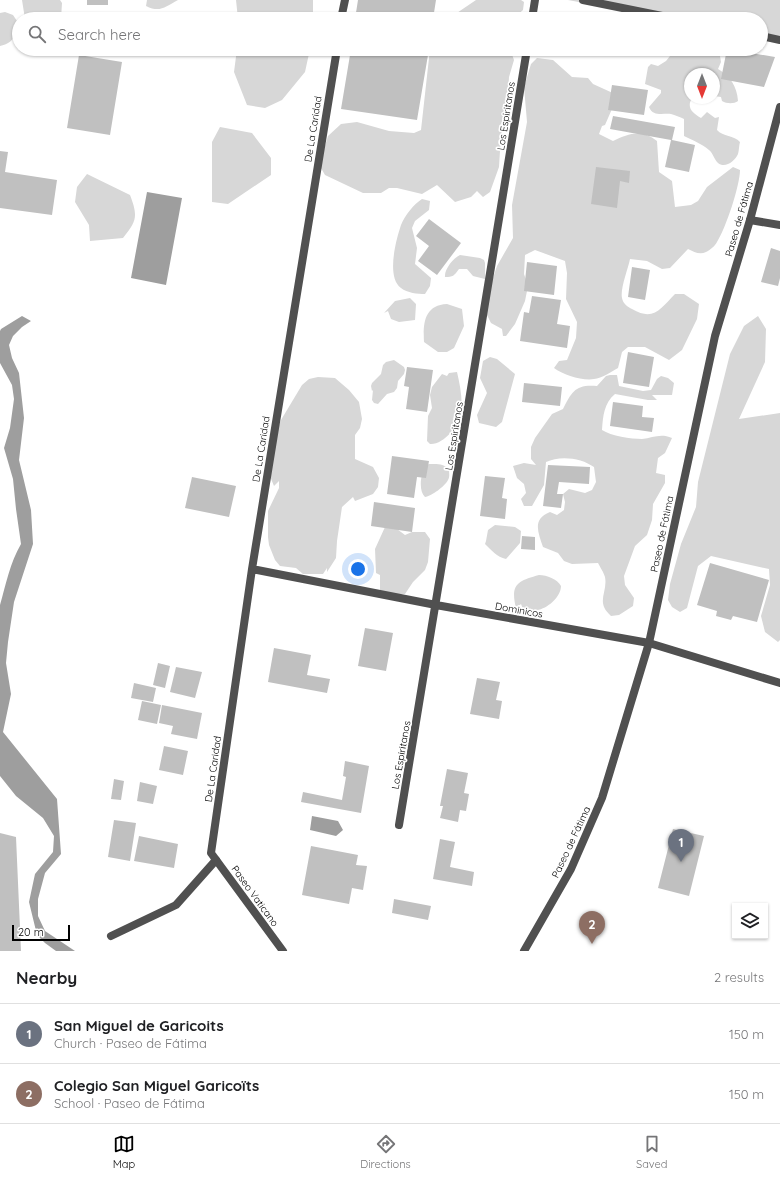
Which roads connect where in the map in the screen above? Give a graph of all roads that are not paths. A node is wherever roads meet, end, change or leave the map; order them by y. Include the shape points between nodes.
1 (345, 0) edge
2 (535, 0) edge
3 (583, 0) edge
4 (343, 12) edge
5 (533, 12) edge
6 (642, 12) edge
7 (768, 37) edge
8 (780, 40) edge
9 (335, 56) edge
10 (526, 56) edge
11 (780, 108) edge
12 (750, 220) junction
13 (780, 225) edge
14 (252, 569) junction
15 (436, 605) junction
16 (649, 643) junction
17 (780, 683) edge
18 (399, 825) dead end
19 (213, 856) junction
20 (112, 936) dead end
21 (283, 951) edge
22 (524, 951) edge

1 - 4 street
2 - 5 street
3 - 6 street
7 - 8 street
9 - 14 street, De La Caridad
10 - 15 street, Los Espiritanos
11 - 12 street, Paseo de Fátima
12 - 13 street
12 - 16 street, Paseo de Fátima via 715,336
14 - 15 street, Dominicos
14 - 19 street, De La Caridad
15 - 16 street, Dominicos
15 - 18 street, Los Espiritanos
16 - 17 street, Dominicos
16 - 22 street, Paseo de Fátima via 602,798 571,869
19 - 20 street via 176,905
19 - 21 street, Paseo Vaticano

